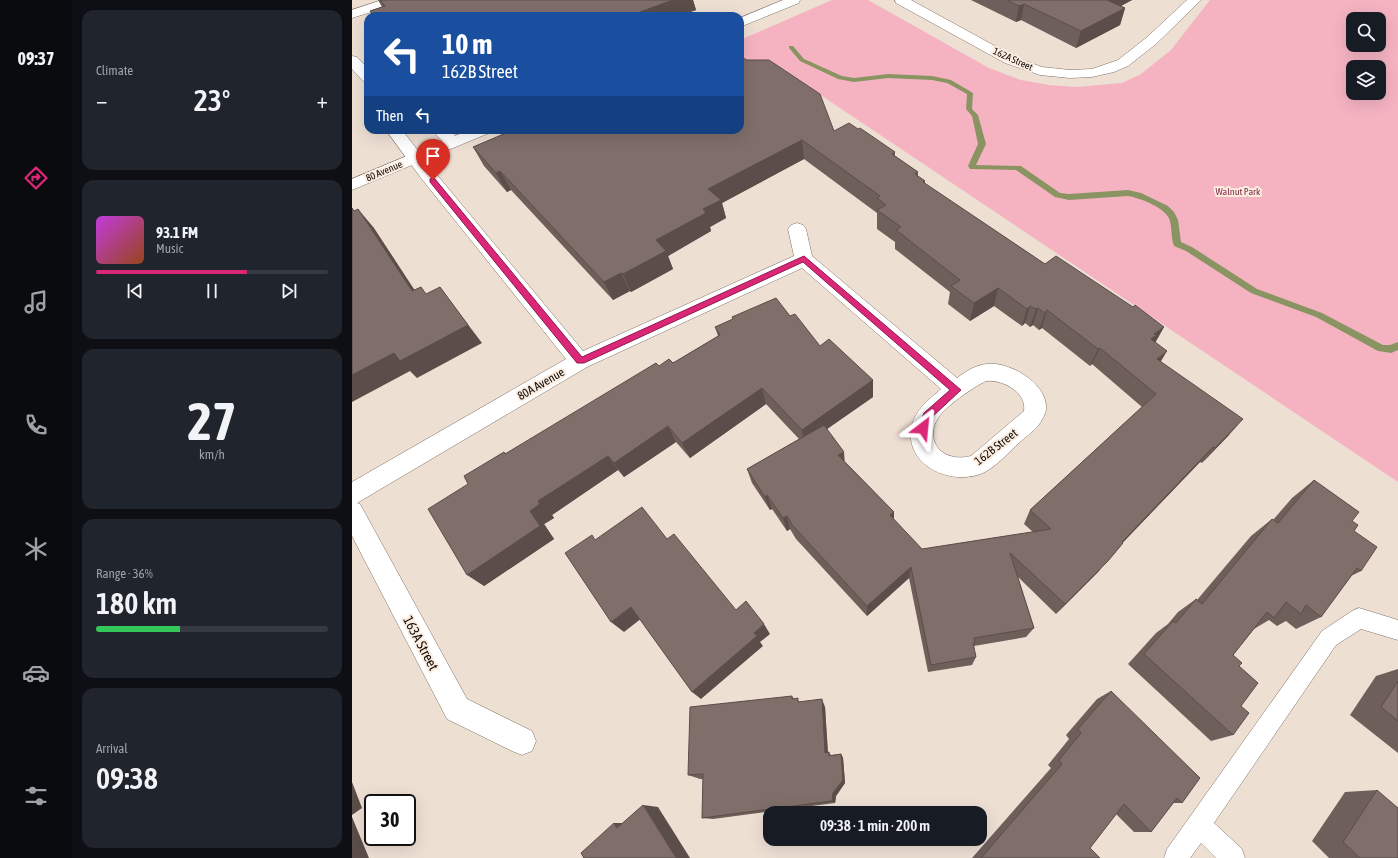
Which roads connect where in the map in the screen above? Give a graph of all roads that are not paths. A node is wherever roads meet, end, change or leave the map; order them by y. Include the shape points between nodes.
1 (395, 0) edge
2 (794, 0) edge
3 (901, 0) edge
4 (1196, 0) edge
5 (352, 14) edge
6 (744, 21) edge
7 (352, 60) edge
8 (364, 74) edge
9 (397, 134) edge
10 (445, 134) edge
11 (473, 134) edge
12 (453, 142) junction
13 (415, 158) junction
14 (352, 185) edge
15 (797, 229) dead end
16 (804, 258) junction
17 (580, 361) junction
18 (956, 390) junction
19 (352, 494) edge
20 (352, 512) edge
21 (1398, 630) edge
22 (522, 741) dead end
23 (1199, 825) junction
24 (1176, 858) edge
25 (1233, 858) edge

1 - 5 street
2 - 6 street
3 - 4 street, 162A Street via 1010,60 1051,73 1070,74 1092,73 1123,63
7 - 8 street
9 - 13 street
10 - 12 street
11 - 12 street, 80 Avenue
12 - 13 street, 80 Avenue
13 - 14 street, 80 Avenue
13 - 17 street
15 - 16 street
16 - 17 street, 80A Avenue
16 - 18 street
17 - 19 street, 80A Avenue
18 - 18 street, 162B Street via 927,416 923,428 926,451 943,466 967,468 978,464 1030,420 1035,410 1034,401 1023,386 1003,375 991,372 979,374
20 - 22 street, 163A Street via 457,709
21 - 23 lane via 1359,618 1330,638
23 - 24 lane
23 - 25 lane

